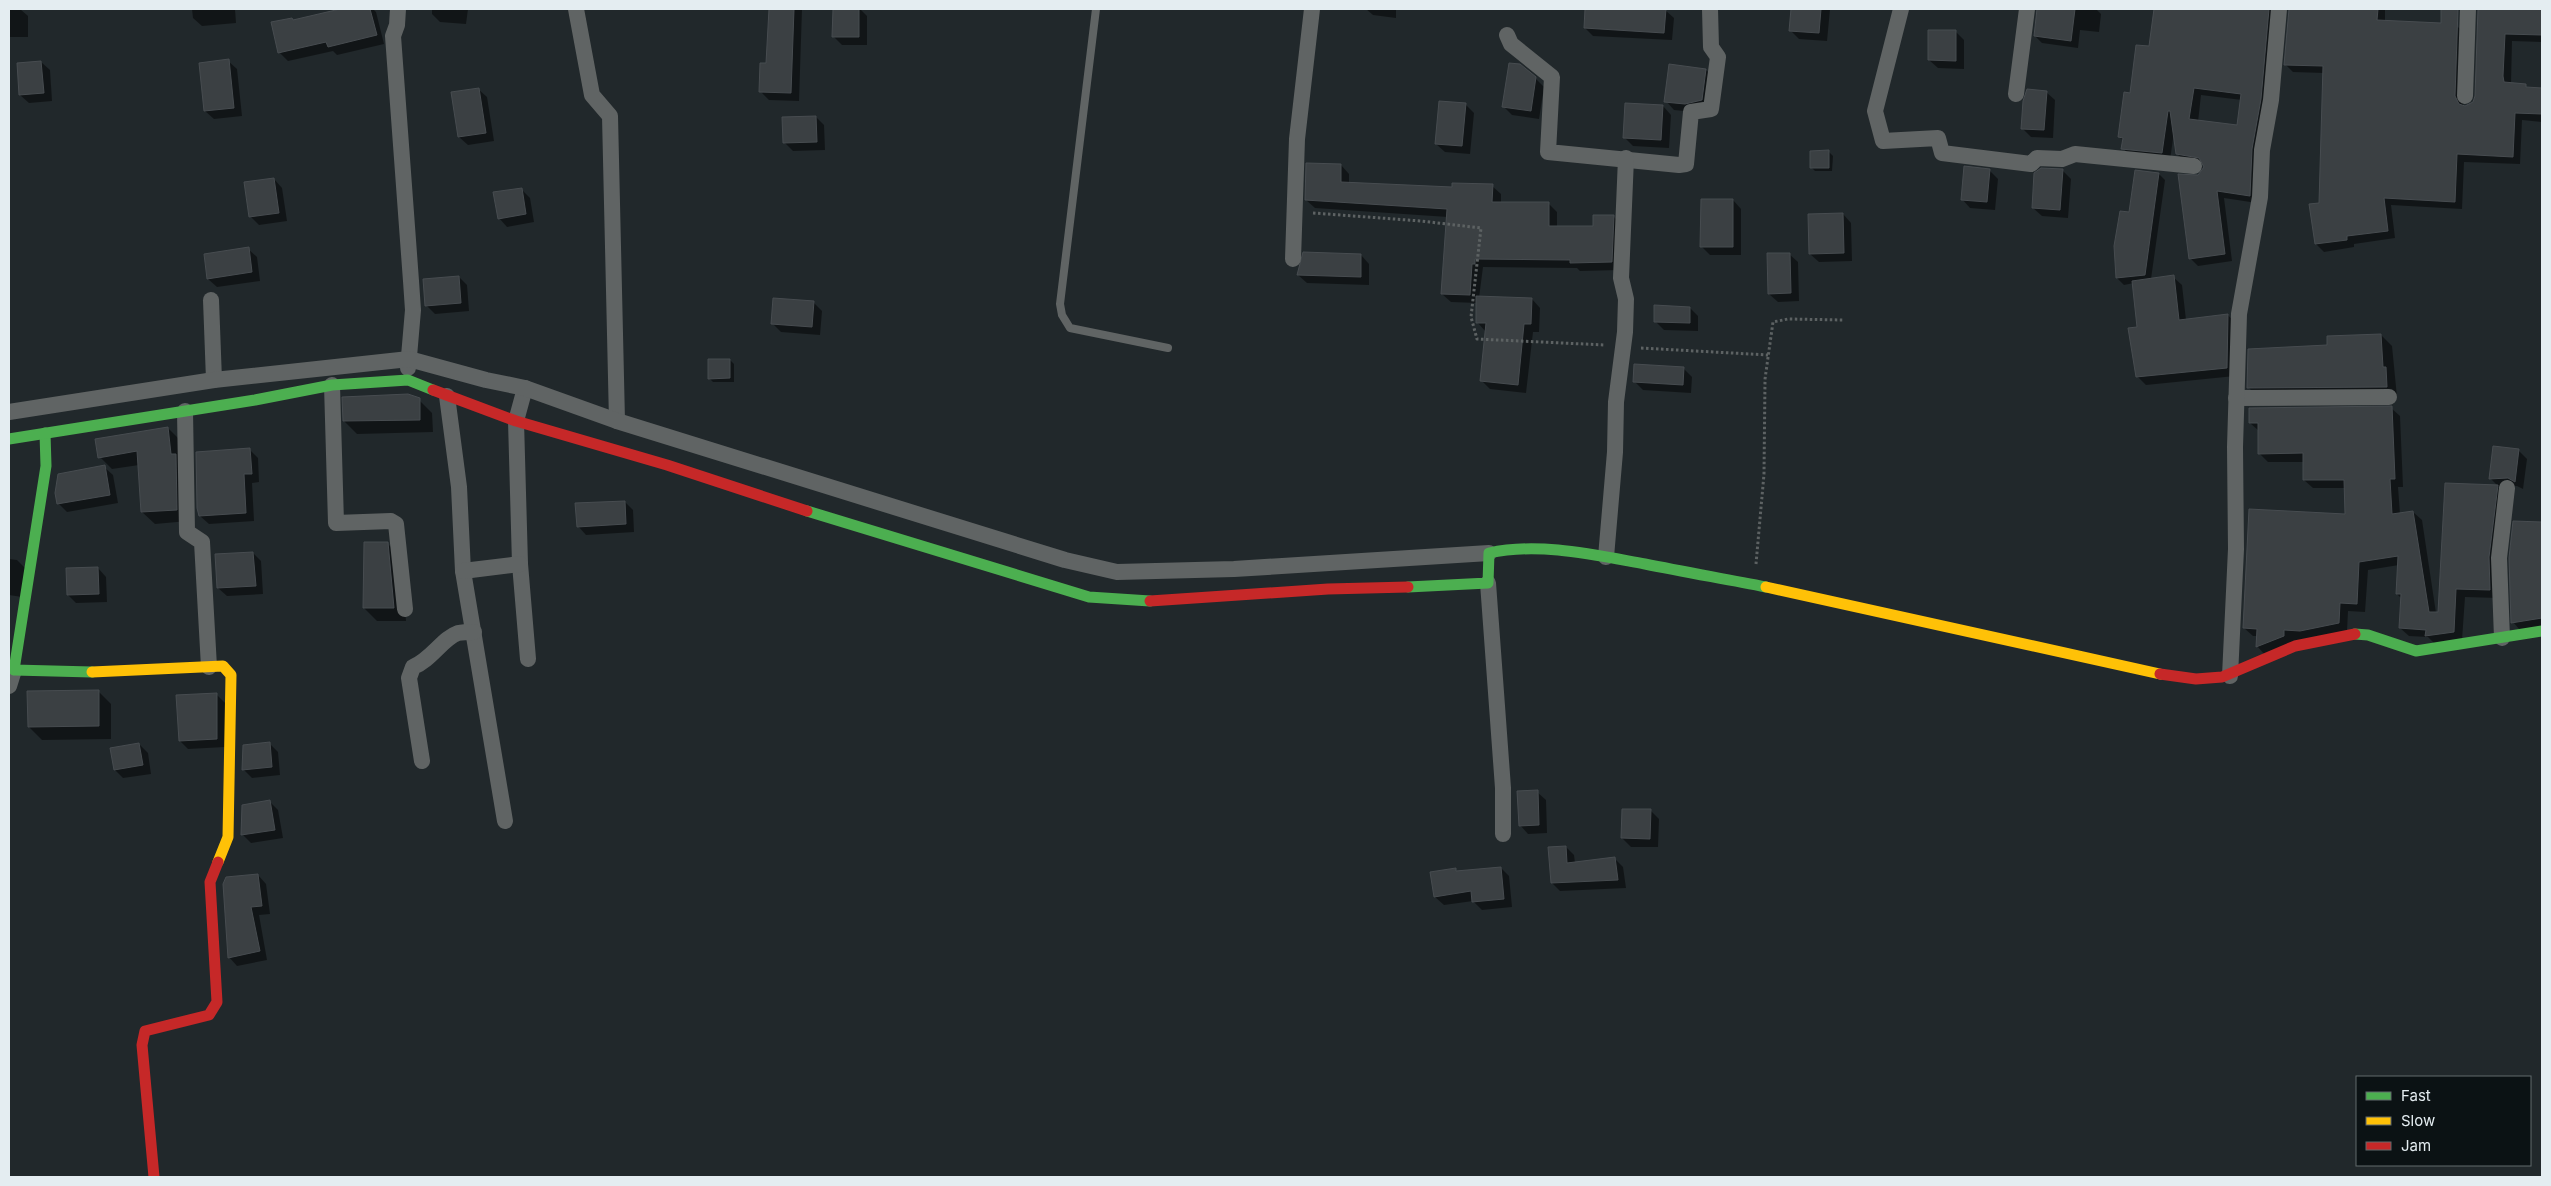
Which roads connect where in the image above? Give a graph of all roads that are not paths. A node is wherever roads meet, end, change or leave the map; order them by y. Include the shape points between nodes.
1 (398, 9) edge
2 (576, 9) edge
3 (1096, 9) edge
4 (1312, 9) edge
5 (1710, 9) edge
6 (1901, 9) edge
7 (2027, 9) edge
8 (2278, 9) edge
9 (2468, 9) edge
10 (1507, 35) dead end
11 (2016, 94) dead end
12 (2464, 96) dead end
13 (1626, 158) junction
14 (2194, 166) dead end
15 (1293, 259) dead end
16 (211, 300) dead end
17 (1168, 348) dead end
18 (409, 359) junction
19 (214, 380) junction
20 (408, 380) junction
21 (332, 386) junction
22 (525, 388) junction
23 (447, 396) junction
24 (2389, 397) dead end
25 (2236, 398) junction
26 (184, 411) junction
27 (9, 412) edge
28 (516, 421) junction
29 (617, 421) junction
30 (45, 432) junction
31 (9, 439) edge
32 (2507, 488) dead end
33 (1490, 553) junction
34 (1606, 557) junction
35 (520, 564) junction
36 (463, 572) junction
37 (1488, 583) junction
38 (405, 609) dead end
39 (2542, 631) edge
40 (474, 632) junction
41 (2502, 638) junction
42 (528, 659) dead end
43 (209, 667) junction
44 (11, 669) edge
45 (2230, 676) junction
46 (9, 686) edge
47 (422, 761) dead end
48 (505, 821) dead end
49 (1503, 834) dead end
50 (154, 1177) edge

1 - 18 street via 393,36 411,281
2 - 29 street via 592,95 610,116
3 - 17 lane via 1060,304 1062,315 1070,328
4 - 15 street via 1297,139
5 - 13 street via 1711,47 1718,57 1710,109 1691,112 1686,164
6 - 14 street via 1875,111 1883,141 1938,138 1942,153 2031,164 2037,158 2062,159 2075,154
7 - 11 street
8 - 25 street via 2260,197 2240,314
9 - 12 street
10 - 13 street via 1511,44 1552,77 1548,152
13 - 34 street via 1620,278 1626,299
16 - 19 street
18 - 19 street
18 - 20 street
18 - 22 street
19 - 27 street
20 - 21 street
20 - 23 street
21 - 26 street
21 - 38 street via 336,524 390,521 396,524
22 - 28 street
22 - 29 street
23 - 28 street
23 - 36 street via 459,487
24 - 25 street
25 - 45 street via 2236,549
26 - 30 street
26 - 43 street via 187,532 202,542
28 - 35 street
28 - 37 street via 1089,597 1118,601 1182,601 1328,589
29 - 33 street via 1065,560 1117,572 1234,569
30 - 31 street
30 - 44 street via 46,466
32 - 41 street via 2500,558
33 - 34 street via 1550,550
33 - 37 street
34 - 45 street via 1754,585 2162,674 2200,680
35 - 36 street
35 - 42 street
36 - 40 street
37 - 49 street via 1503,788
39 - 41 street
40 - 47 street via 456,634 426,662 414,668 409,678
40 - 48 street
41 - 45 street via 2416,651 2404,650 2371,635 2351,634 2280,651
43 - 44 street via 112,674
43 - 50 street via 228,668 231,675 228,837 210,882 217,1002 209,1015 145,1031 142,1045
44 - 46 street

